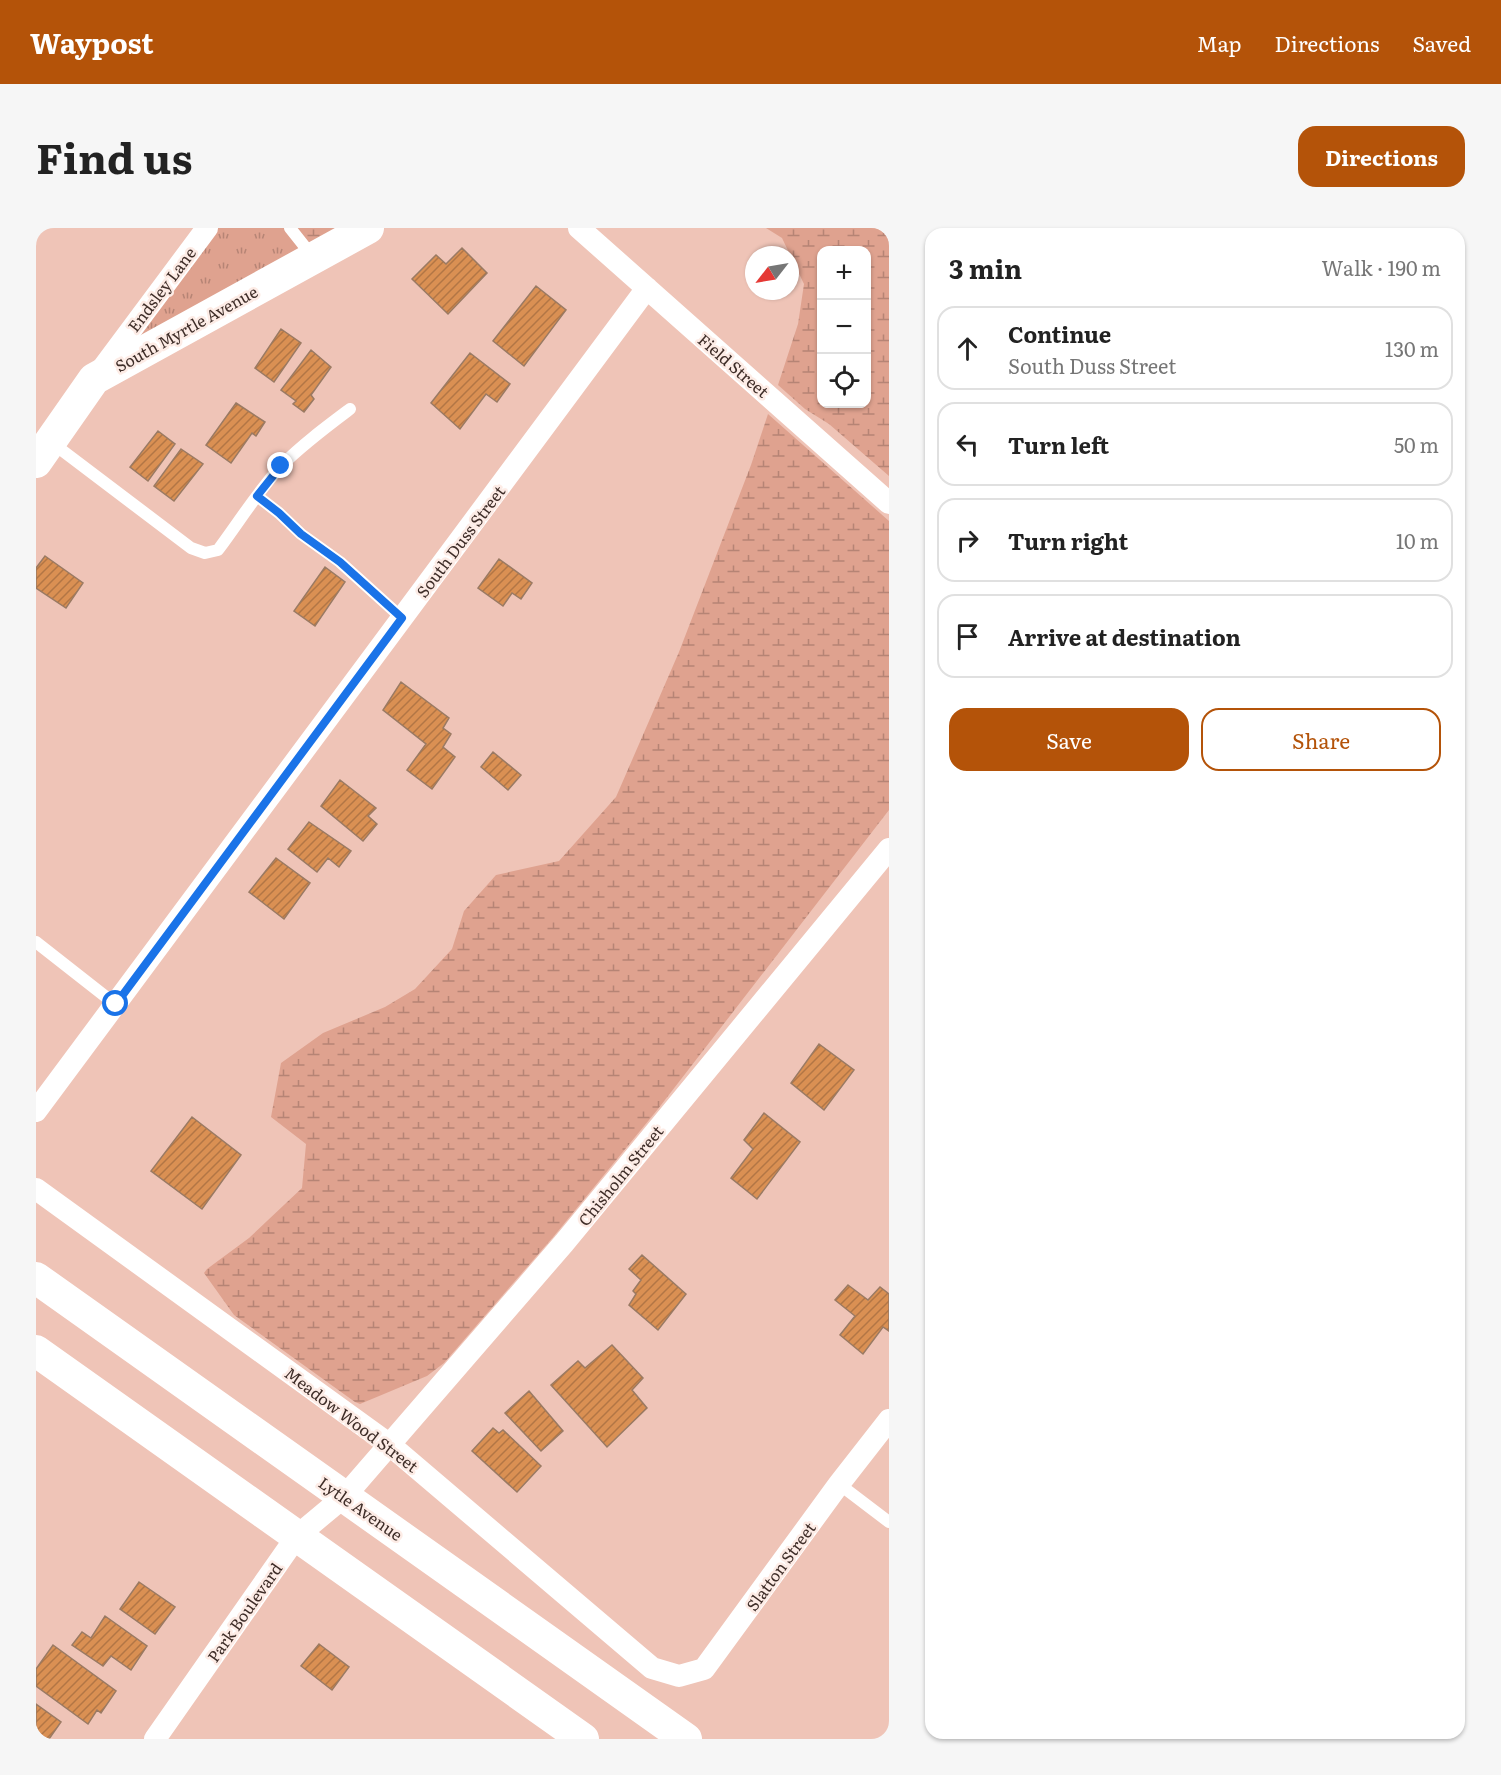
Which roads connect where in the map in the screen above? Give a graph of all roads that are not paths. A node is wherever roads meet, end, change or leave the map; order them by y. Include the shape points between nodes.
1 (207, 228) edge
2 (290, 228) edge
3 (368, 228) edge
4 (579, 228) edge
5 (314, 258) junction
6 (647, 288) junction
7 (94, 379) junction
8 (350, 409) dead end
9 (43, 452) edge
10 (257, 496) junction
11 (889, 503) edge
12 (402, 618) junction
13 (889, 849) edge
14 (36, 942) edge
15 (116, 1004) junction
16 (36, 1111) edge
17 (36, 1189) edge
18 (36, 1278) edge
19 (36, 1351) edge
20 (889, 1420) edge
21 (390, 1445) junction
22 (839, 1484) junction
23 (345, 1496) junction
24 (889, 1522) edge
25 (297, 1536) junction
26 (652, 1668) joint
27 (155, 1739) edge
28 (583, 1739) edge
29 (686, 1739) edge

1 - 7 street, Endsley Lane
2 - 5 lane
3 - 5 main road, South Myrtle Avenue
4 - 6 street, Field Street
5 - 7 main road, South Myrtle Avenue
6 - 11 street, Field Street
6 - 12 street, South Duss Street
7 - 9 main road, South Myrtle Avenue
8 - 10 lane via 281,466
9 - 10 lane via 191,548 205,553 218,550
10 - 12 lane
12 - 15 street, South Duss Street
13 - 21 street, Chisholm Street via 564,1244
14 - 15 lane
15 - 16 street, South Duss Street
17 - 21 street, Meadow Wood Street
18 - 23 main road, Lytle Avenue
19 - 25 main road
20 - 22 street, Slatton Street
21 - 23 street, Chisholm Street
21 - 26 street, Meadow Wood Street
22 - 24 lane
22 - 26 street, Slatton Street via 704,1669 679,1676
23 - 25 street, Park Boulevard
23 - 29 main road, Lytle Avenue
25 - 27 street, Park Boulevard
25 - 28 main road

